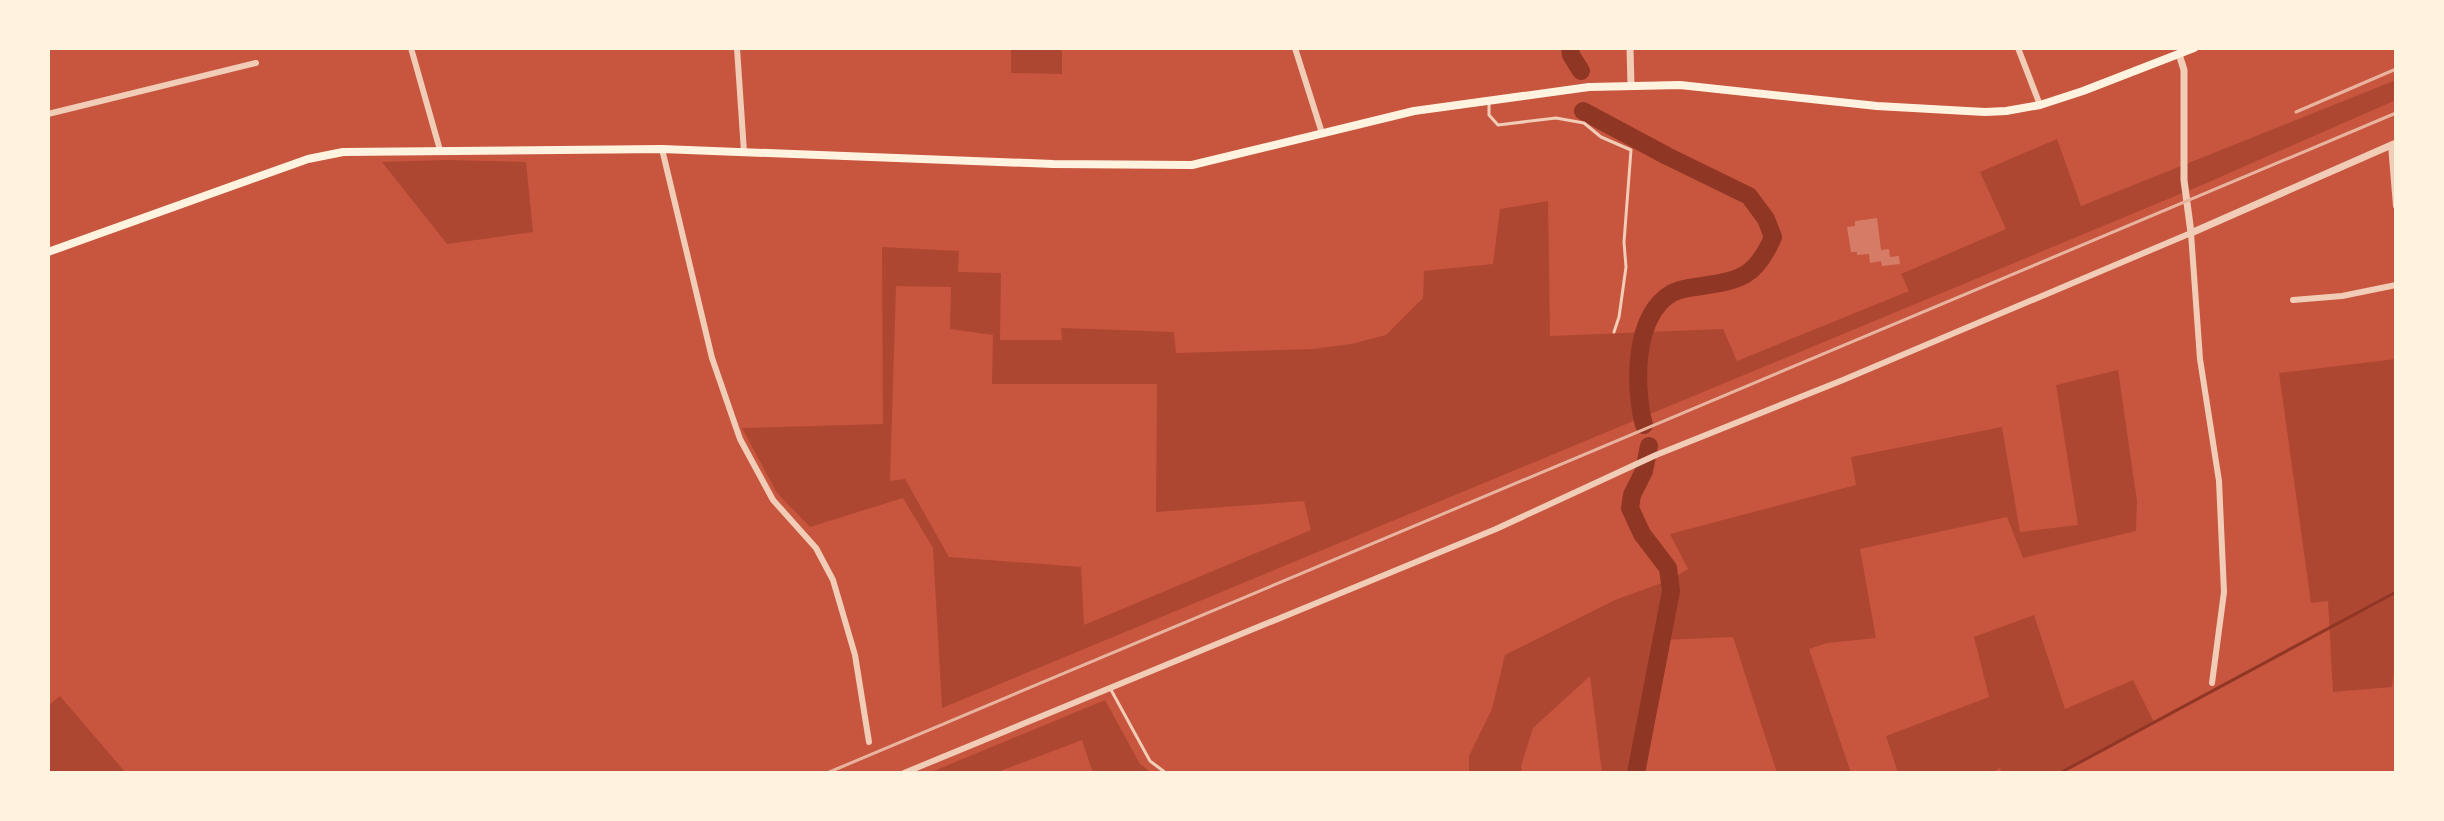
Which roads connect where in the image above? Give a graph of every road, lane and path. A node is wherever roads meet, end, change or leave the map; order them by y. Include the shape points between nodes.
1 (411, 48) edge
2 (737, 48) edge
3 (1295, 48) edge
4 (1630, 48) edge
5 (2018, 48) edge
6 (2194, 48) edge
7 (2179, 54) junction
8 (256, 63) dead end
9 (1631, 85) junction
10 (1489, 98) junction
11 (2040, 105) junction
12 (48, 114) edge
13 (1322, 133) junction
14 (2394, 144) edge
15 (662, 149) junction
16 (440, 150) junction
17 (744, 152) junction
18 (2396, 206) edge
19 (2191, 233) junction
20 (48, 252) edge
21 (2396, 285) edge
22 (2293, 300) dead end
23 (1614, 332) dead end
24 (2212, 683) dead end
25 (1110, 688) junction
26 (869, 742) dead end
27 (904, 773) edge
28 (1166, 773) edge

1 - 16 street
2 - 17 street
3 - 13 street
4 - 9 street
5 - 11 street
6 - 7 main road
7 - 11 main road
7 - 19 street
8 - 12 street
9 - 10 main road
9 - 11 main road via 1700,86 1985,112
10 - 13 main road
10 - 23 lane via 1489,115 1498,125 1556,118 1584,123 1631,150 1626,267
13 - 17 main road via 1192,165
14 - 18 street
14 - 19 street
15 - 16 main road
15 - 17 main road
15 - 26 street via 712,358 735,425 773,500 816,548 833,580 855,655
16 - 20 main road via 343,152 308,159
19 - 24 street via 2200,359 2219,481 2224,592
19 - 25 street
21 - 22 street
25 - 27 street
25 - 28 lane via 1150,761

